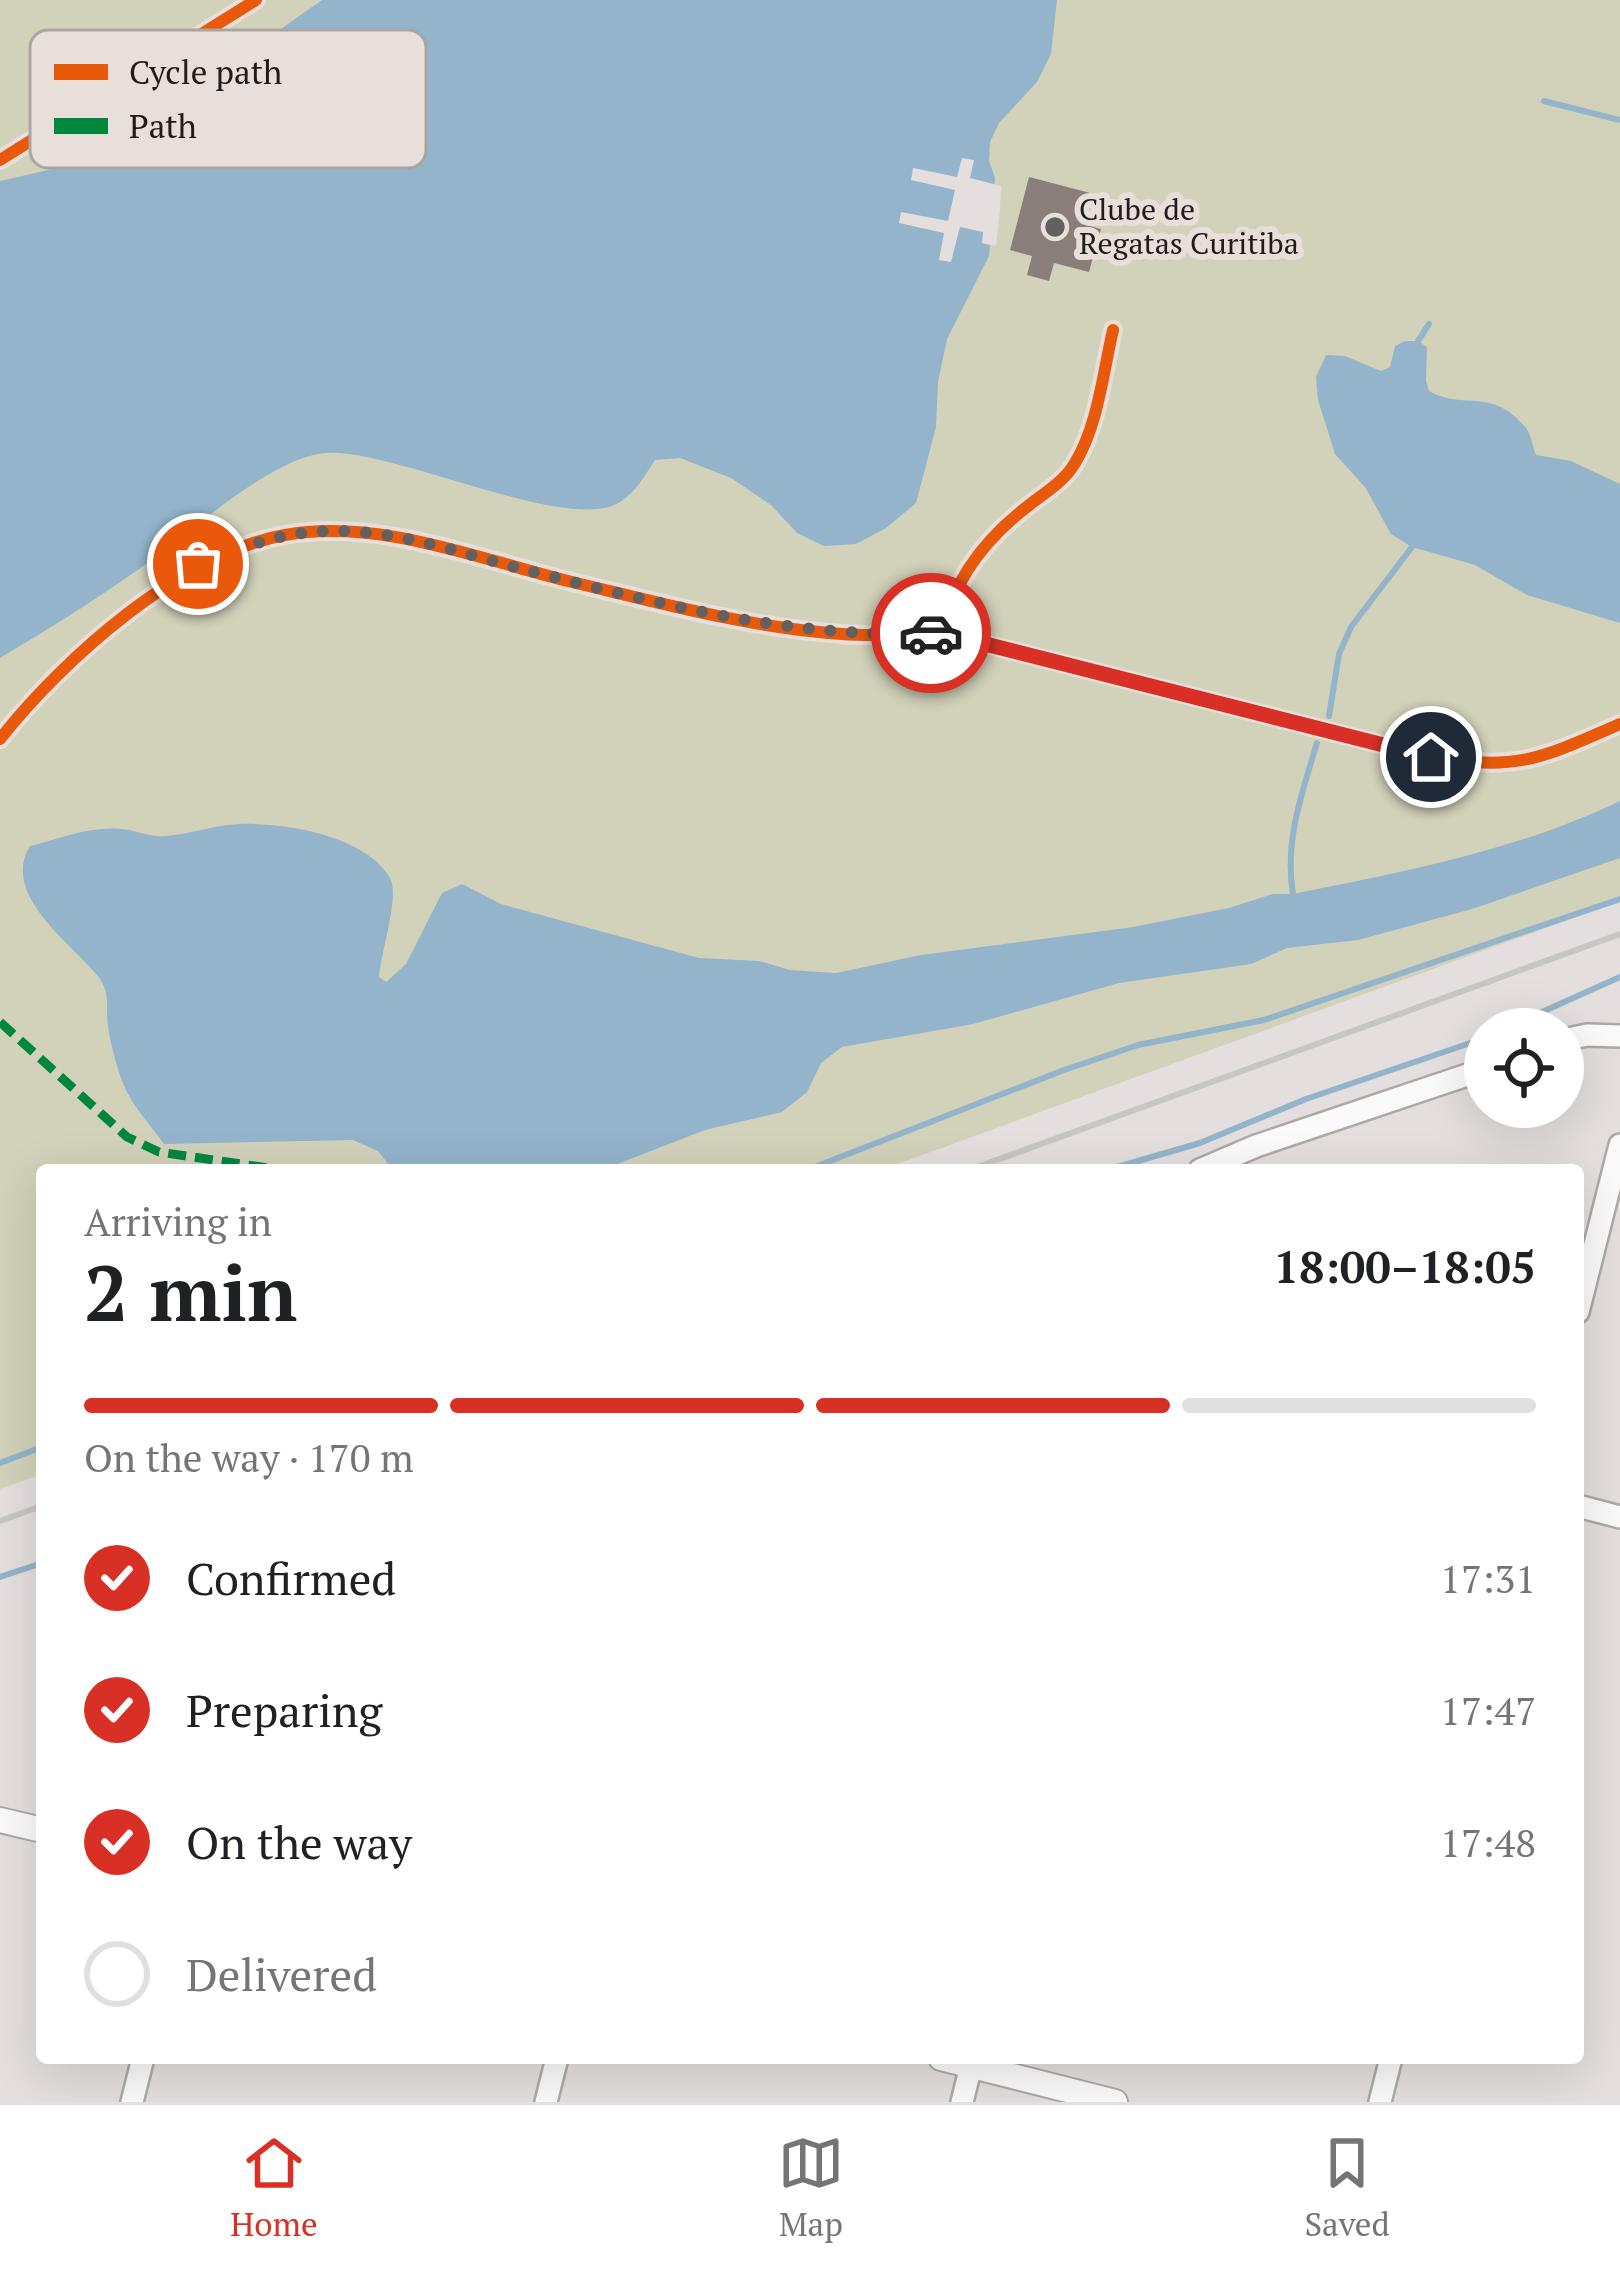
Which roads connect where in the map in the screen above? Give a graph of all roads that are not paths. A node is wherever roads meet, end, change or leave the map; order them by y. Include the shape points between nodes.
1 (256, 0) edge
2 (208, 30) edge
3 (30, 141) edge
4 (0, 160) edge
5 (1113, 330) dead end
6 (942, 633) junction
7 (1620, 724) edge
8 (0, 739) edge
9 (1584, 1036) edge
10 (1620, 1036) edge
11 (1464, 1076) edge
12 (1620, 1144) edge
13 (1214, 1164) edge
14 (1584, 1288) edge
15 (1584, 1508) edge
16 (1620, 1517) edge
17 (0, 1820) edge
18 (36, 1829) edge
19 (142, 2064) edge
20 (556, 2064) edge
21 (972, 2064) edge
22 (979, 2064) edge
23 (1390, 2064) edge
24 (132, 2102) edge
25 (546, 2102) edge
26 (962, 2102) edge
27 (1115, 2102) edge
28 (1380, 2102) edge

1 - 2 lane
3 - 4 lane
5 - 6 lane via 1074,465 971,563
6 - 7 lane via 1484,765 1522,763
6 - 8 lane via 782,628 377,536 291,533 182,576 64,669
9 - 10 street
11 - 13 street
12 - 14 street
15 - 16 street
17 - 18 street
19 - 24 street
20 - 25 street
21 - 26 street
22 - 27 street
23 - 28 street

